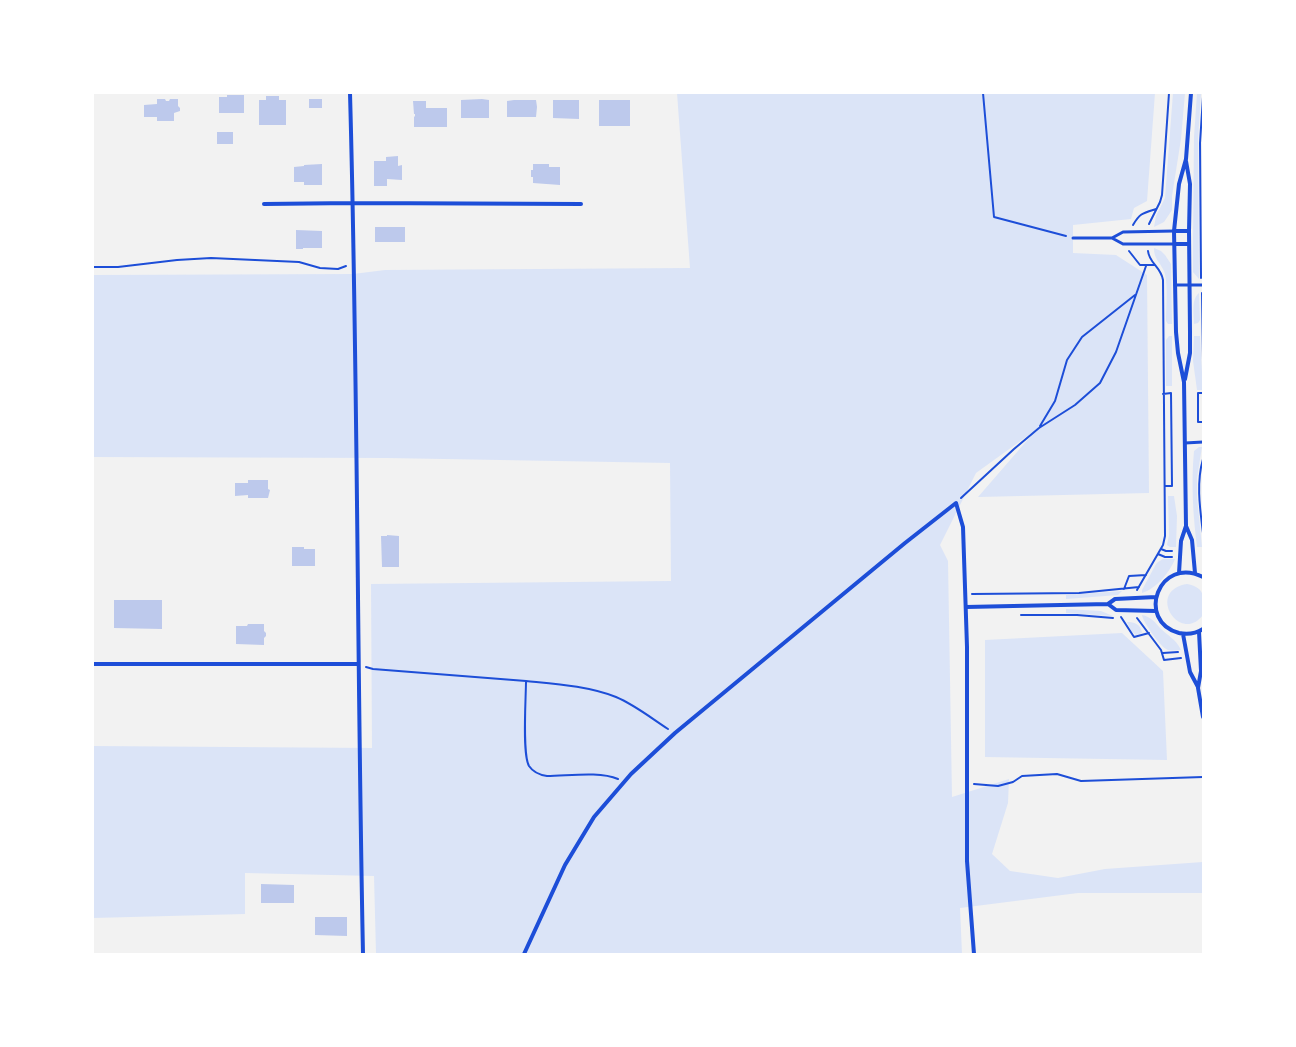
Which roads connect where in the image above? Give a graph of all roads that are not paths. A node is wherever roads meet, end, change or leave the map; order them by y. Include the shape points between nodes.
1 (350, 93) edge
2 (1191, 93) edge
3 (1186, 160) junction
4 (353, 203) junction
5 (264, 204) dead end
6 (581, 204) dead end
7 (1174, 231) junction
8 (1189, 231) junction
9 (1073, 238) road end
10 (1112, 238) junction
11 (1174, 244) junction
12 (1189, 244) junction
13 (1175, 285) junction
14 (1202, 285) edge
15 (1189, 286) junction
16 (1184, 382) junction
17 (1203, 442) edge
18 (1185, 443) junction
19 (1186, 526) junction
20 (1179, 573) junction
21 (1195, 573) junction
22 (1203, 577) edge
23 (1156, 597) junction
24 (1108, 604) junction
25 (966, 607) junction
26 (1156, 611) junction
27 (1203, 629) edge
28 (1198, 632) junction
29 (1183, 634) junction
30 (93, 664) edge
31 (358, 664) junction
32 (1198, 688) junction
33 (1203, 717) edge
34 (363, 954) edge
35 (524, 954) edge
36 (974, 954) edge

1 - 4 street
2 - 3 street
3 - 7 street via 1179,184
3 - 8 street via 1190,184
4 - 5 street
4 - 6 street
4 - 31 street
7 - 8 street
7 - 10 lane via 1122,232
7 - 11 street
8 - 12 street
9 - 10 lane
10 - 11 lane via 1123,244
11 - 12 street
11 - 13 street
12 - 15 street
13 - 15 lane
13 - 16 street via 1178,353
14 - 15 lane
15 - 16 street via 1190,353
16 - 18 street
17 - 18 lane
18 - 19 street
19 - 20 street via 1181,541
19 - 21 street via 1192,540
20 - 21 street
20 - 23 street via 1164,582
21 - 22 street
23 - 24 street via 1115,599
23 - 26 street
24 - 25 street
24 - 26 street via 1116,610
25 - 35 street via 964,527 956,503 673,734 631,774 594,817 565,865
25 - 36 street via 967,861
26 - 29 street via 1166,626
27 - 28 street
28 - 29 street
28 - 32 street
29 - 32 street via 1190,672
30 - 31 street
31 - 34 street
32 - 33 street

